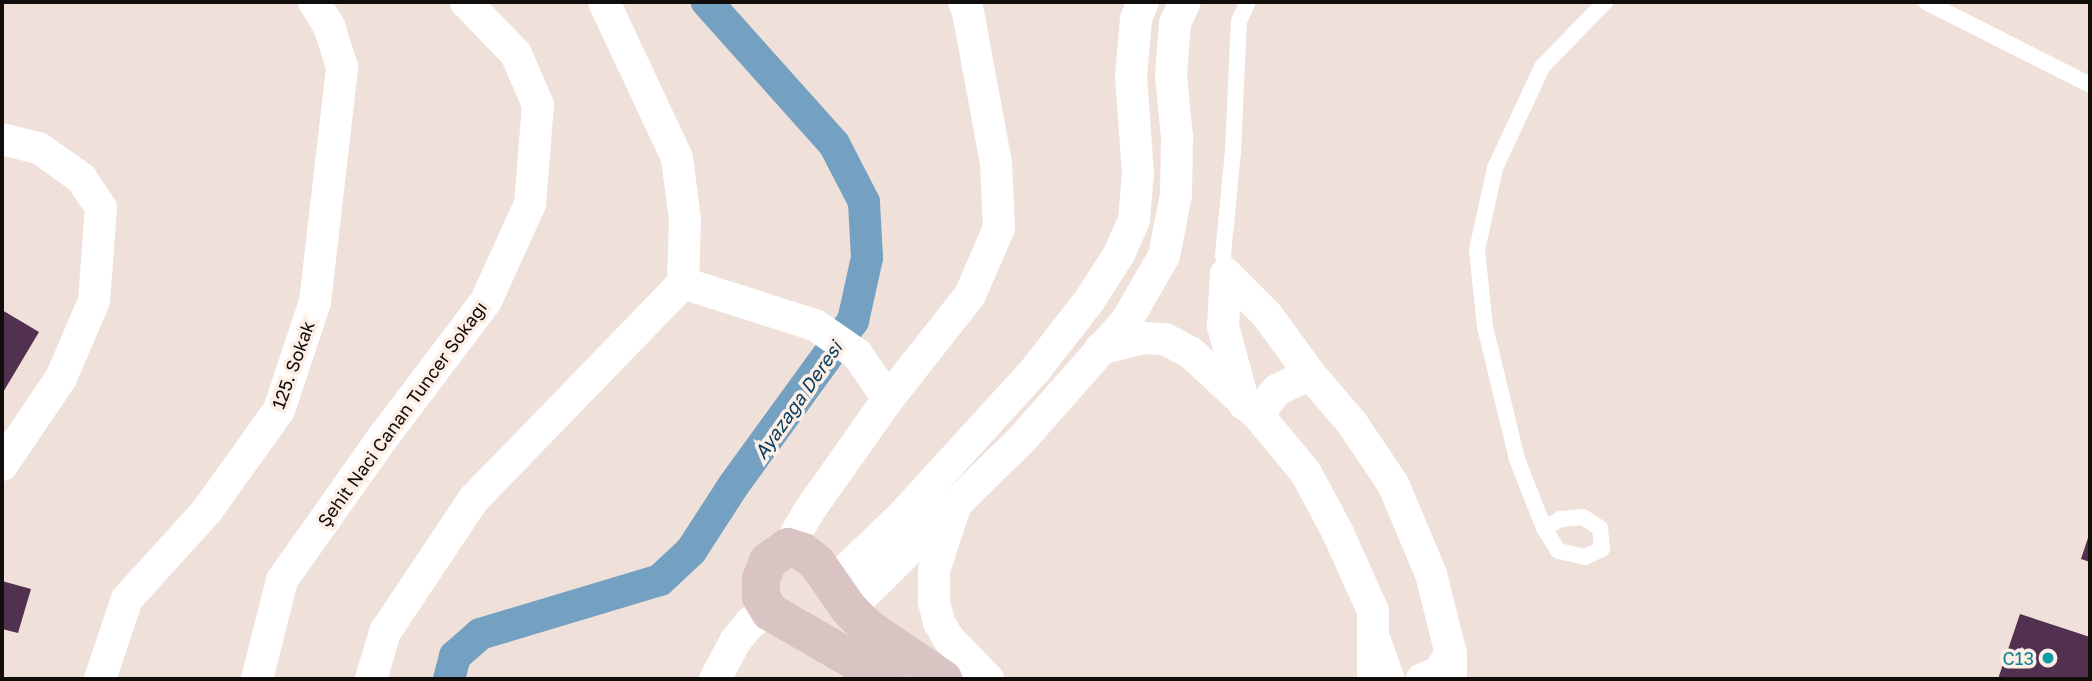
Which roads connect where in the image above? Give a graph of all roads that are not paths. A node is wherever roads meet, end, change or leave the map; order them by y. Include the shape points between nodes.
1 (314, 2) edge
2 (466, 2) edge
3 (604, 2) edge
4 (964, 2) edge
5 (1143, 2) edge
6 (1185, 2) edge
7 (1248, 2) edge
8 (1605, 2) edge
9 (1926, 2) edge
10 (2090, 85) edge
11 (2, 138) edge
12 (1226, 274) junction
13 (683, 283) junction
14 (1098, 350) junction
15 (1310, 374) junction
16 (888, 399) junction
17 (1251, 410) junction
18 (2, 465) edge
19 (958, 499) junction
20 (1544, 528) dead end
21 (788, 547) junction
22 (840, 596) junction
23 (771, 611) junction
24 (1373, 611) junction
25 (812, 635) junction
26 (1451, 667) edge
27 (100, 679) edge
28 (257, 679) edge
29 (371, 679) edge
30 (715, 679) edge
31 (886, 679) edge
32 (943, 679) edge
33 (988, 679) edge
34 (1373, 679) edge
35 (1397, 679) edge
36 (1422, 679) edge

1 - 27 street, 125. Sokak via 330,26 342,67 316,302 279,411 206,512 127,599
2 - 28 street, Şehit Naci Canan Tuncer Sokağı via 516,54 538,105 530,204 486,301 282,580
3 - 13 street via 677,158 685,220
4 - 16 street via 996,163 999,228 970,295
5 - 22 street via 1136,19 1131,76 1138,173 1134,220 1119,254 1036,369 902,516
6 - 14 street via 1175,23 1171,76 1176,195 1164,257 1127,320
7 - 12 lane via 1239,21 1223,256
8 - 20 lane via 1542,67 1495,168 1477,250 1485,327 1517,459
9 - 10 lane
11 - 18 street via 39,148 81,178 101,208 94,301 61,378
12 - 15 street via 1267,315
12 - 17 street via 1223,326
13 - 16 street via 815,326 857,354
13 - 29 street via 473,500 385,632
14 - 17 street via 1143,338 1166,339 1191,353
14 - 19 street via 1023,438
15 - 17 street via 1277,390
15 - 26 street via 1352,423 1393,484 1431,574
16 - 21 street
17 - 24 street via 1306,473
19 - 22 street
19 - 33 street via 934,570 934,602 949,639
21 - 22 street via 817,563
21 - 23 street via 768,561 761,579 761,597
22 - 25 street via 824,633
22 - 32 street via 898,651
23 - 25 street
23 - 30 street via 751,622 736,640
24 - 34 street
24 - 35 lane
25 - 31 street
26 - 36 street

